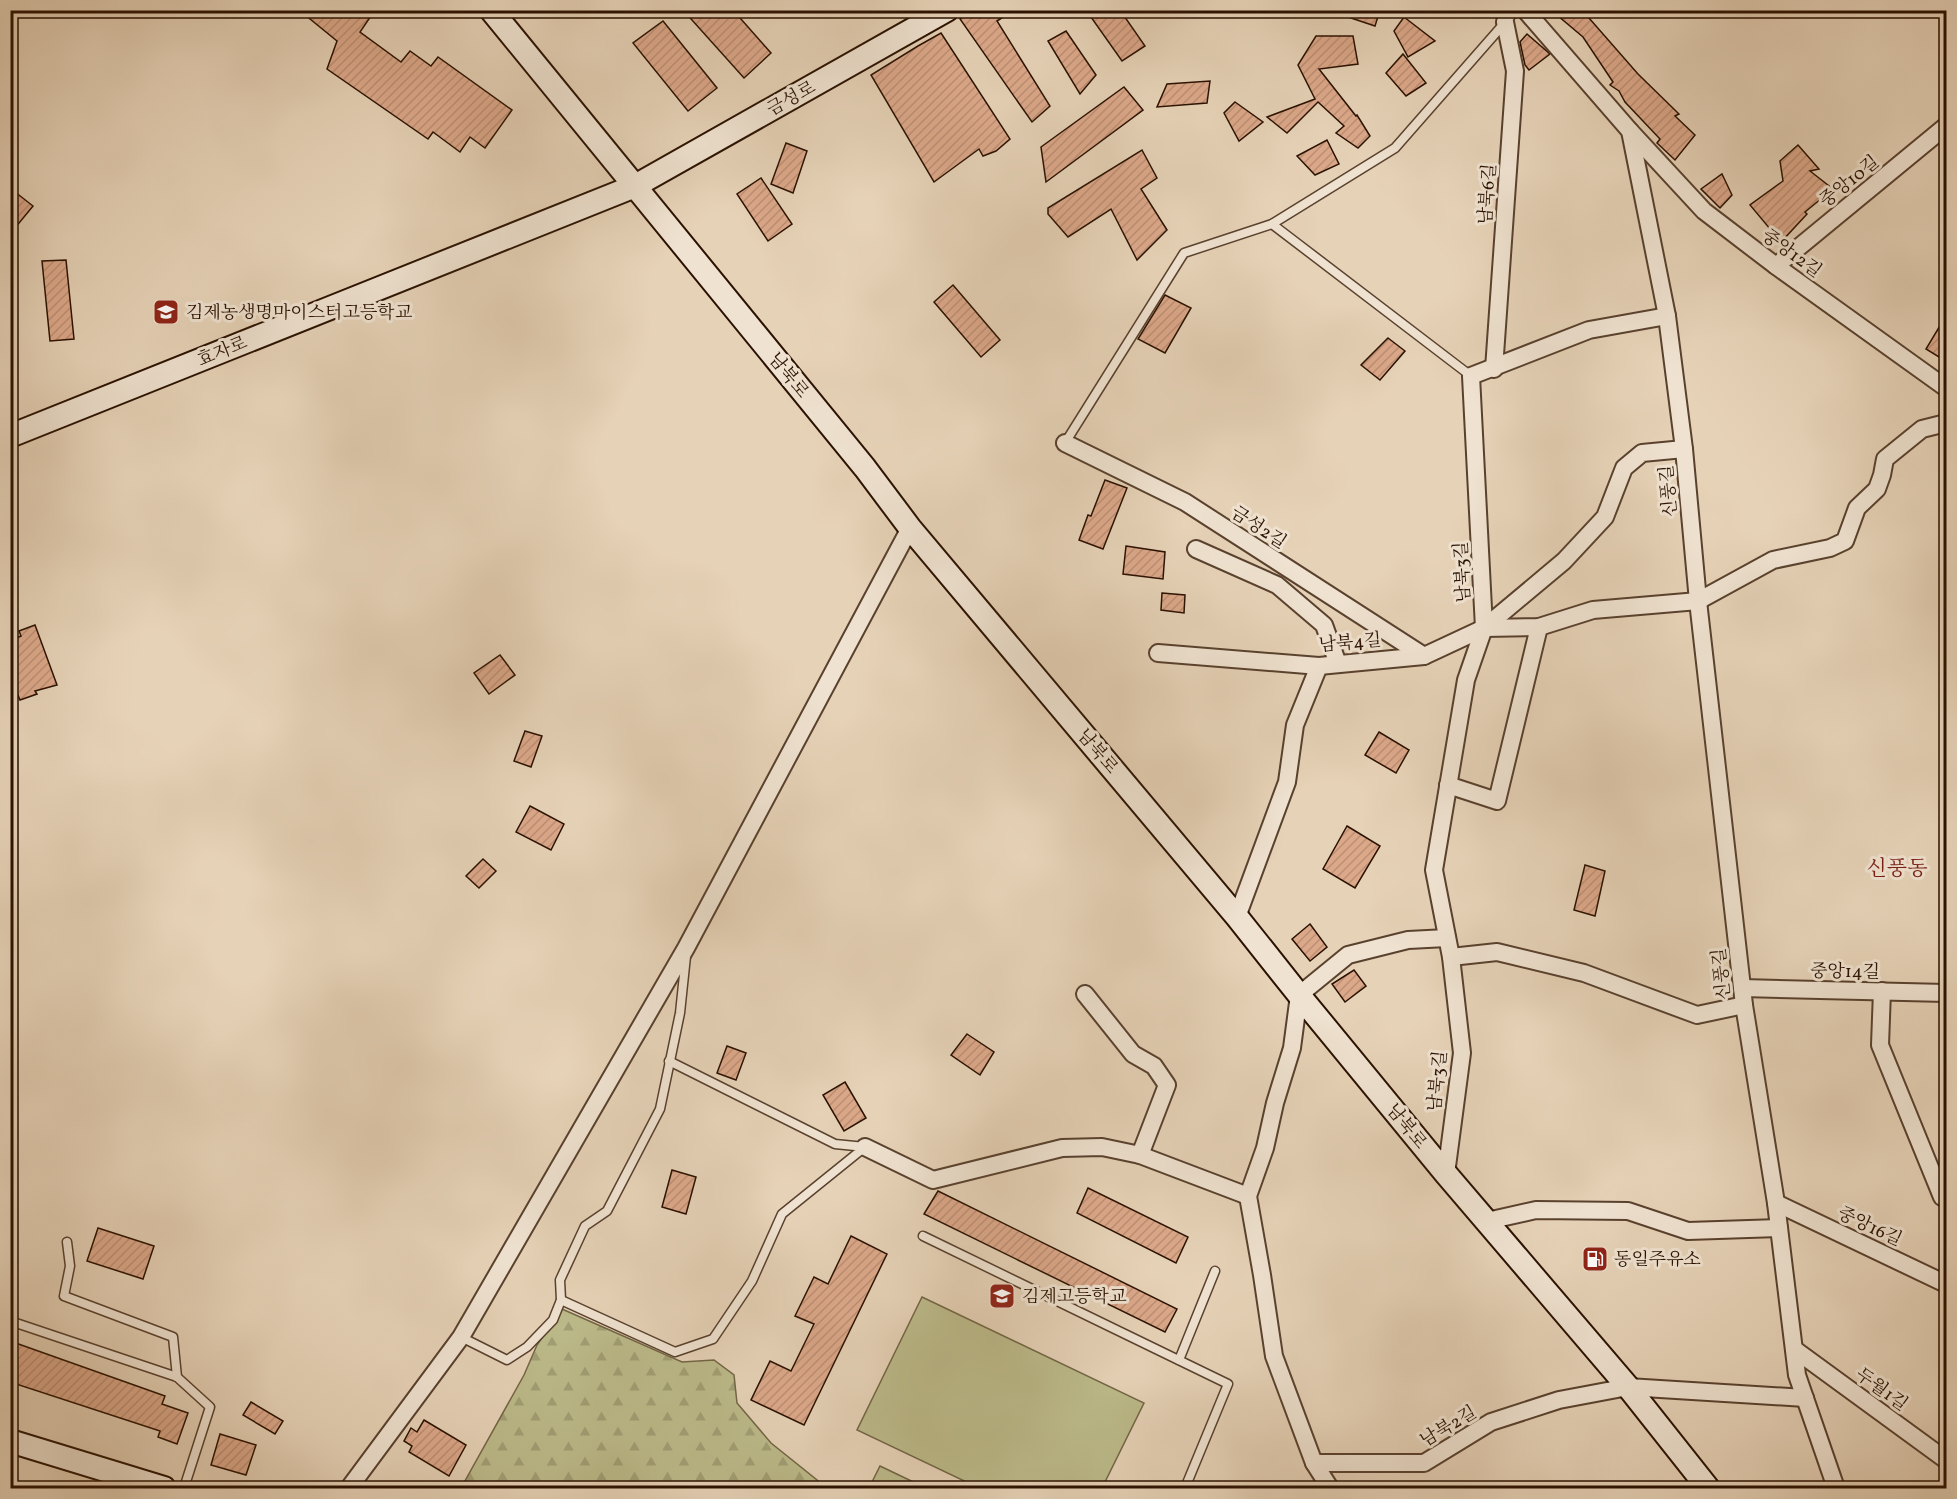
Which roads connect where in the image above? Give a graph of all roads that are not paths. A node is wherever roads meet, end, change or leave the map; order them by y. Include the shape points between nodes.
1 (491, 10) edge
2 (947, 10) edge
3 (1525, 10) edge
4 (1511, 16) edge
5 (1947, 126) edge
6 (1630, 131) junction
7 (635, 186) junction
8 (1272, 224) junction
9 (1776, 266) junction
10 (1667, 316) junction
11 (1494, 369) junction
12 (1471, 376) junction
13 (1947, 388) edge
14 (1947, 423) edge
15 (10, 436) edge
16 (1065, 443) joint
17 (1684, 448) junction
18 (910, 528) junction
19 (1196, 549) dead end
20 (1698, 601) junction
21 (1539, 627) junction
22 (1484, 628) junction
23 (1158, 653) dead end
24 (1424, 656) junction
25 (1338, 664) junction
26 (1319, 666) junction
27 (1448, 785) junction
28 (1236, 916) junction
29 (1447, 938) junction
30 (686, 948) junction
31 (1451, 957) junction
32 (1882, 991) junction
33 (1947, 993) edge
34 (1085, 994) dead end
35 (1299, 995) junction
36 (1743, 997) junction
37 (669, 1061) junction
38 (865, 1147) junction
39 (1140, 1155) junction
40 (1446, 1174) junction
41 (1248, 1196) junction
42 (1942, 1197) dead end
43 (1776, 1203) junction
44 (1487, 1221) junction
45 (1779, 1228) junction
46 (922, 1236) dead end
47 (67, 1242) dead end
48 (1215, 1271) dead end
49 (1947, 1284) edge
50 (561, 1300) junction
51 (10, 1321) edge
52 (461, 1336) junction
53 (1794, 1349) junction
54 (1179, 1360) junction
55 (177, 1377) junction
56 (1628, 1387) junction
57 (1805, 1398) junction
58 (10, 1441) edge
59 (1947, 1460) edge
60 (1314, 1463) junction
61 (164, 1488) edge
62 (184, 1488) edge
63 (349, 1488) edge
64 (1185, 1488) edge
65 (1330, 1488) edge
66 (1708, 1488) edge
67 (1836, 1488) edge

1 - 7 main road, 남북로
2 - 7 main road, 금성로
3 - 6 street, 신풍길
4 - 8 lane via 1395,148
4 - 11 street, 남북6길 via 1515,71
5 - 9 street, 중앙10길
6 - 9 street, 중앙12길 via 1704,211
6 - 10 street, 신풍길
7 - 15 main road, 효자로
7 - 18 main road, 남북로
8 - 12 lane
8 - 16 lane via 1184,253
9 - 13 street, 중앙12길
10 - 11 street via 1589,330
10 - 17 street, 신풍길
11 - 12 street
12 - 22 street, 남북3길
14 - 20 street via 1922,429 1885,459 1876,489 1857,508 1845,542 1773,560
16 - 24 street, 금성2길 via 1185,502
17 - 20 street, 신풍길
17 - 22 street, 신풍길 via 1642,453 1624,468 1605,517 1564,561
18 - 28 main road, 남북로
18 - 30 street
19 - 25 street via 1277,585 1324,625
20 - 21 street, 남북4길 via 1593,610
20 - 36 street, 신풍길
21 - 22 street, 남북4길
21 - 27 street via 1497,801
22 - 24 street, 남북4길
22 - 27 street, 남북3길 via 1466,680
23 - 26 street, 남북4길
24 - 25 street, 남북4길
25 - 26 street, 남북4길
26 - 28 street via 1295,724 1287,782
27 - 29 street, 남북3길 via 1434,870
28 - 35 main road, 남북로
29 - 31 street, 남북3길
29 - 35 street via 1408,940 1348,955
30 - 37 lane via 680,1013
30 - 52 street
31 - 36 street via 1497,952 1584,973 1697,1015
31 - 40 street, 남북3길 via 1462,1053
32 - 33 street, 중앙14길
32 - 36 street, 중앙14길
32 - 42 street via 1880,1045
34 - 39 street via 1133,1054 1154,1066 1167,1085
35 - 40 main road, 남북로
35 - 41 street via 1292,1048
36 - 43 street, 신풍길
37 - 38 lane via 835,1144
37 - 50 lane via 660,1109 607,1211 585,1226 561,1280
38 - 39 street via 933,1180 1062,1148 1102,1147
38 - 50 lane via 782,1214 752,1281 713,1339 675,1352
39 - 41 street
40 - 44 main road, 남북로
41 - 60 street via 1274,1356
43 - 45 street, 신풍길
43 - 49 street, 중앙16길
44 - 45 street via 1536,1210 1628,1211 1688,1231
44 - 56 main road, 남북로
45 - 53 street, 신풍길
46 - 54 lane
47 - 55 lane via 70,1266 64,1296 173,1337
48 - 54 lane
50 - 52 lane via 553,1320 527,1347 507,1360
51 - 55 lane
52 - 63 street
53 - 57 street, 신풍길
53 - 59 street, 두월1길
54 - 64 lane via 1228,1384
55 - 62 lane via 210,1407
56 - 57 street, 남북2길
56 - 60 street, 남북2길 via 1559,1400 1491,1422 1424,1463
56 - 66 main road, 남북로
57 - 67 street, 신풍길
58 - 61 main road
60 - 65 street

